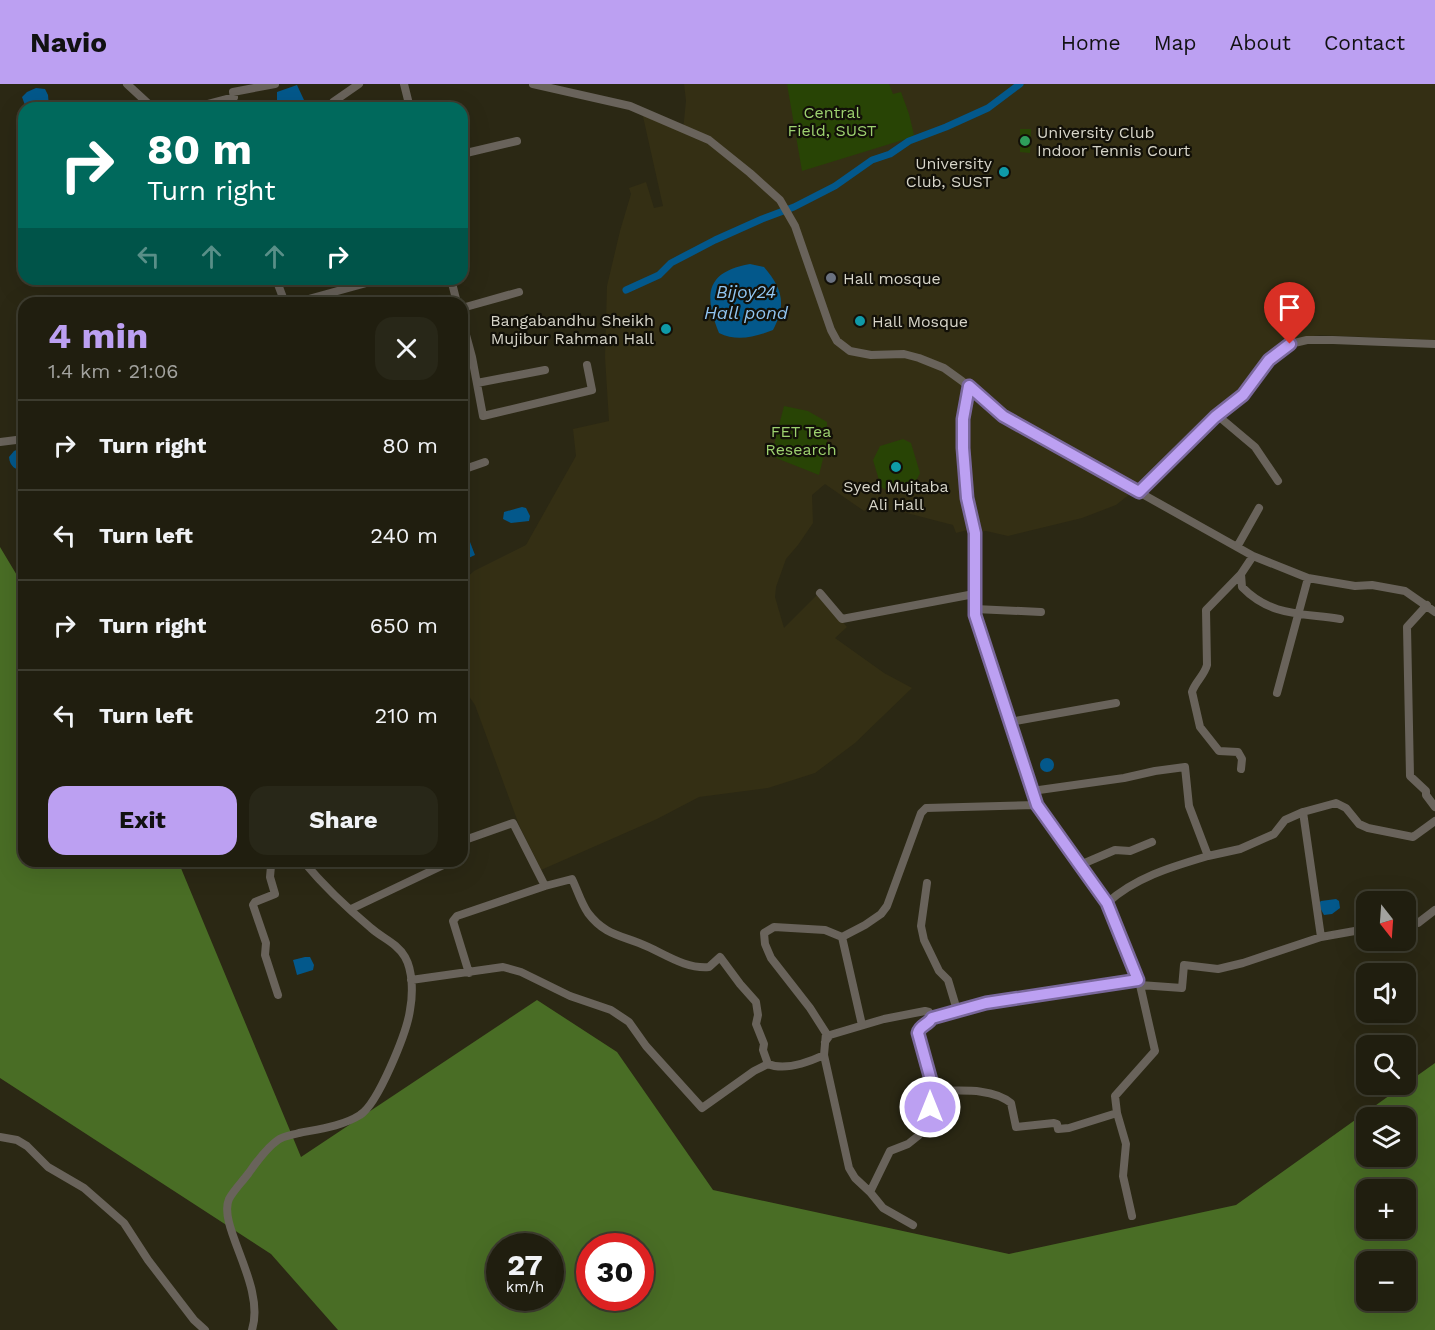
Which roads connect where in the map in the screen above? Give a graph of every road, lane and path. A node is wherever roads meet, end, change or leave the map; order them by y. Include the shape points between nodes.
1 (127, 84) edge
2 (275, 84) edge
3 (358, 84) edge
4 (404, 84) edge
5 (533, 84) edge
6 (146, 102) edge
7 (215, 102) edge
8 (333, 102) edge
9 (408, 102) edge
10 (517, 141) dead end
11 (468, 153) edge
12 (359, 285) edge
13 (519, 292) dead end
14 (316, 297) edge
15 (468, 306) edge
16 (1435, 344) edge
17 (468, 345) edge
18 (587, 365) dead end
19 (545, 370) dead end
20 (477, 383) junction
21 (969, 386) junction
22 (1216, 416) junction
23 (18, 440) edge
24 (0, 442) edge
25 (485, 462) dead end
26 (468, 468) edge
27 (1278, 481) dead end
28 (1139, 492) junction
29 (1259, 508) dead end
30 (1237, 547) junction
31 (1253, 556) junction
32 (1241, 574) junction
33 (1308, 578) junction
34 (820, 593) dead end
35 (974, 594) junction
36 (1426, 605) junction
37 (975, 609) junction
38 (1041, 612) dead end
39 (1435, 612) edge
40 (1298, 615) junction
41 (1340, 619) dead end
42 (1277, 693) dead end
43 (1116, 703) dead end
44 (1010, 722) junction
45 (1241, 769) dead end
46 (1032, 791) junction
47 (1037, 805) junction
48 (1435, 807) edge
49 (1303, 812) junction
50 (1435, 822) edge
51 (468, 839) edge
52 (1152, 842) dead end
53 (1208, 856) junction
54 (1080, 865) junction
55 (271, 867) edge
56 (308, 867) edge
57 (439, 867) edge
58 (927, 883) dead end
59 (545, 886) junction
60 (1107, 903) junction
61 (351, 909) junction
62 (1435, 910) edge
63 (1416, 923) edge
64 (1356, 931) edge
65 (842, 937) junction
66 (1321, 937) junction
67 (469, 973) junction
68 (411, 980) junction
69 (1139, 983) junction
70 (278, 995) dead end
71 (957, 1010) junction
72 (932, 1018) junction
73 (862, 1025) junction
74 (825, 1044) junction
75 (824, 1055) junction
76 (768, 1064) junction
77 (934, 1091) junction
78 (1116, 1113) junction
79 (0, 1137) edge
80 (870, 1192) junction
81 (1132, 1216) dead end
82 (913, 1225) dead end
83 (205, 1330) edge
84 (252, 1330) edge

1 - 6 street
2 - 7 street via 233,92 234,97
3 - 8 street
4 - 9 street
5 - 21 street via 630,106 709,140 780,200 795,226 831,330 841,345 862,354 919,358 944,368
10 - 11 street
12 - 14 street
13 - 15 street
16 - 22 street via 1333,340 1290,344 1269,360 1243,395
17 - 20 street
18 - 20 street via 592,390 483,416
19 - 20 street
21 - 28 street via 1003,416
21 - 35 street via 963,448 967,498 975,533
22 - 27 street via 1255,447
22 - 28 street
23 - 24 street
25 - 26 street
28 - 30 street
29 - 30 street
30 - 31 street
31 - 32 street
31 - 33 street
32 - 40 street via 1242,587 1249,594 1276,610
32 - 45 street via 1206,610 1207,665 1192,692 1200,728 1219,750 1238,752
33 - 36 street via 1395,588
33 - 40 street
34 - 35 street via 842,619
35 - 37 street
36 - 39 street
36 - 48 street via 1407,627 1410,776 1426,791
37 - 38 street
37 - 44 street
40 - 41 street
40 - 42 street
43 - 44 street
44 - 46 street
46 - 47 street
46 - 53 street via 1185,767 1189,806
47 - 54 street
47 - 65 street via 926,808 887,906 866,925
49 - 50 street via 1336,803 1368,828 1413,837
49 - 53 street via 1285,820 1274,834 1240,849
49 - 66 street
51 - 59 street via 513,823
52 - 54 street via 1130,851 1115,850
53 - 60 street via 1162,869 1120,890
54 - 60 street
55 - 70 street via 275,894 253,905
56 - 61 street
57 - 61 street
58 - 71 street via 921,926 924,940 939,971 948,980
59 - 67 street via 457,916 453,921
59 - 76 street via 573,879 588,912 606,930 656,953 699,968 709,967 720,957 756,1002 756,1024
60 - 69 street
61 - 68 street via 398,947 406,958
62 - 63 street
64 - 66 street
65 - 73 street
65 - 74 street via 825,930 774,927 764,933 771,958 826,1033
66 - 69 street via 1218,969 1184,965 1182,988
67 - 68 street
67 - 76 street via 503,967 611,1010 629,1022 702,1108
68 - 84 street via 410,1011 371,1105 341,1123 278,1140 229,1200 226,1214 254,1294 256,1318
69 - 71 street
69 - 78 street via 1155,1050 1115,1096
71 - 72 street
72 - 73 street via 925,1011
72 - 77 street via 918,1033
73 - 74 street via 830,1035
74 - 75 street
75 - 76 street via 806,1063 774,1067
75 - 80 street via 849,1168
77 - 78 street via 1004,1097 1014,1110 1016,1127 1054,1123 1058,1129 1069,1128
77 - 80 street via 927,1124 908,1144 890,1151
78 - 81 street via 1126,1144 1123,1176
79 - 83 street via 27,1146 48,1167 84,1188 124,1223 148,1260
80 - 82 street via 883,1208

